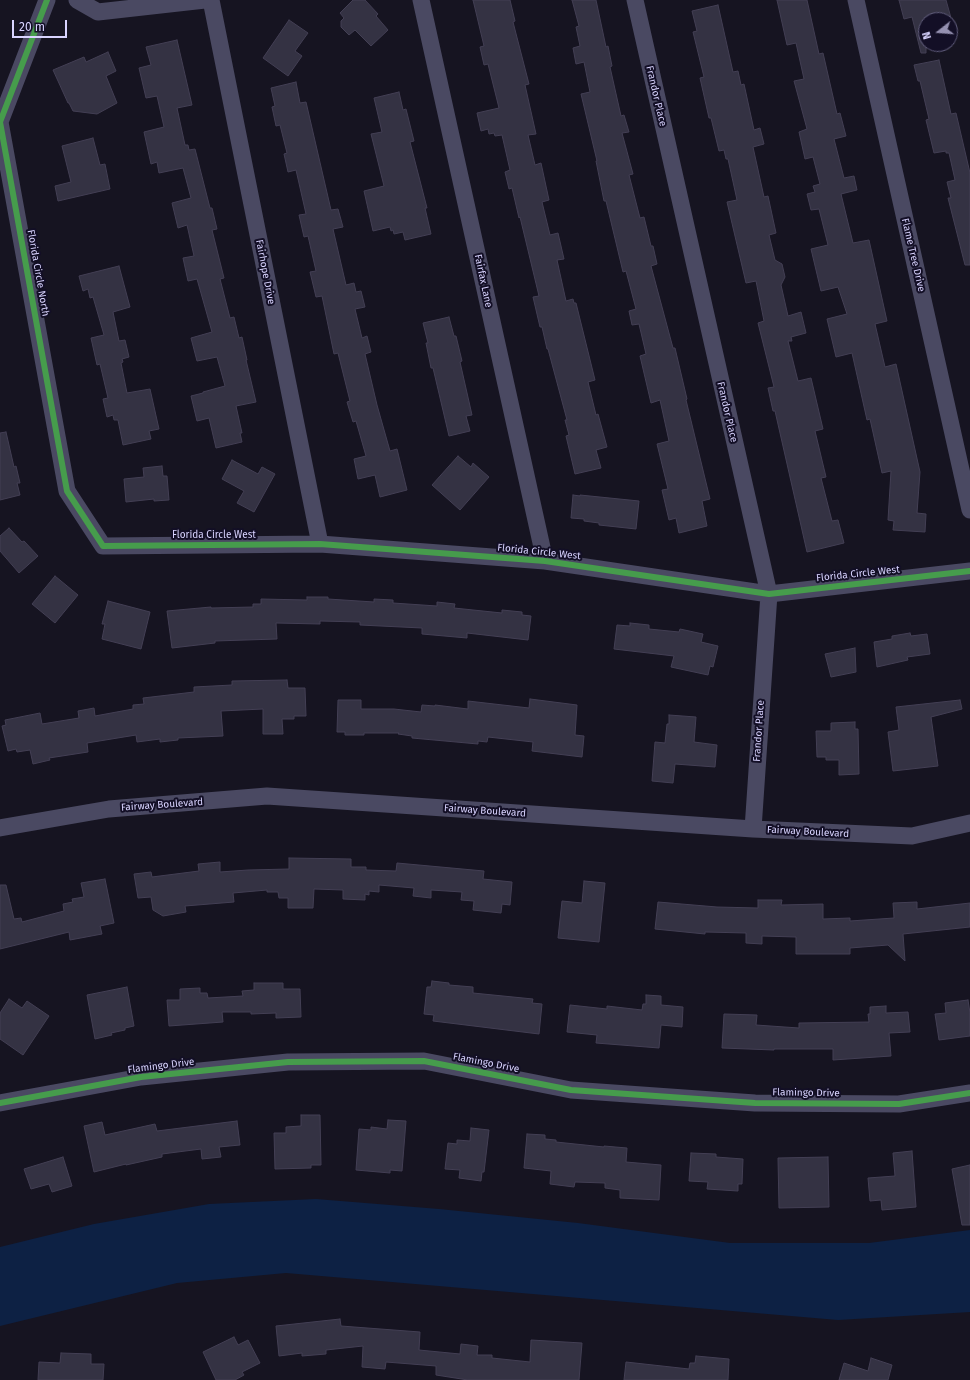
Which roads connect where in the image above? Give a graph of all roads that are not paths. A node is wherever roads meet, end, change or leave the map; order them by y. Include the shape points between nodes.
1 (46, 0) edge
2 (77, 0) edge
3 (205, 0) edge
4 (211, 0) edge
5 (421, 0) edge
6 (635, 0) edge
7 (856, 0) edge
8 (970, 510) edge
9 (320, 544) junction
10 (103, 546) joint
11 (545, 561) junction
12 (970, 571) edge
13 (768, 594) junction
14 (970, 823) edge
15 (0, 828) edge
16 (753, 829) junction
17 (970, 1093) edge
18 (0, 1103) edge

1 - 10 street, Florida Circle North via 0,122 68,491
2 - 3 street via 98,12
4 - 9 street, Fairhope Drive
5 - 11 street, Fairfax Lane
6 - 13 street, Frandor Place
7 - 8 street, Flame Tree Drive
9 - 10 street, Florida Circle West
9 - 11 street, Florida Circle West
11 - 13 street, Florida Circle West
12 - 13 street, Florida Circle West
13 - 16 street, Frandor Place
14 - 16 street, Fairway Boulevard via 912,836
15 - 16 street, Fairway Boulevard via 109,809 267,796
17 - 18 street, Flamingo Drive via 899,1104 755,1103 571,1090 424,1061 288,1062 141,1078

